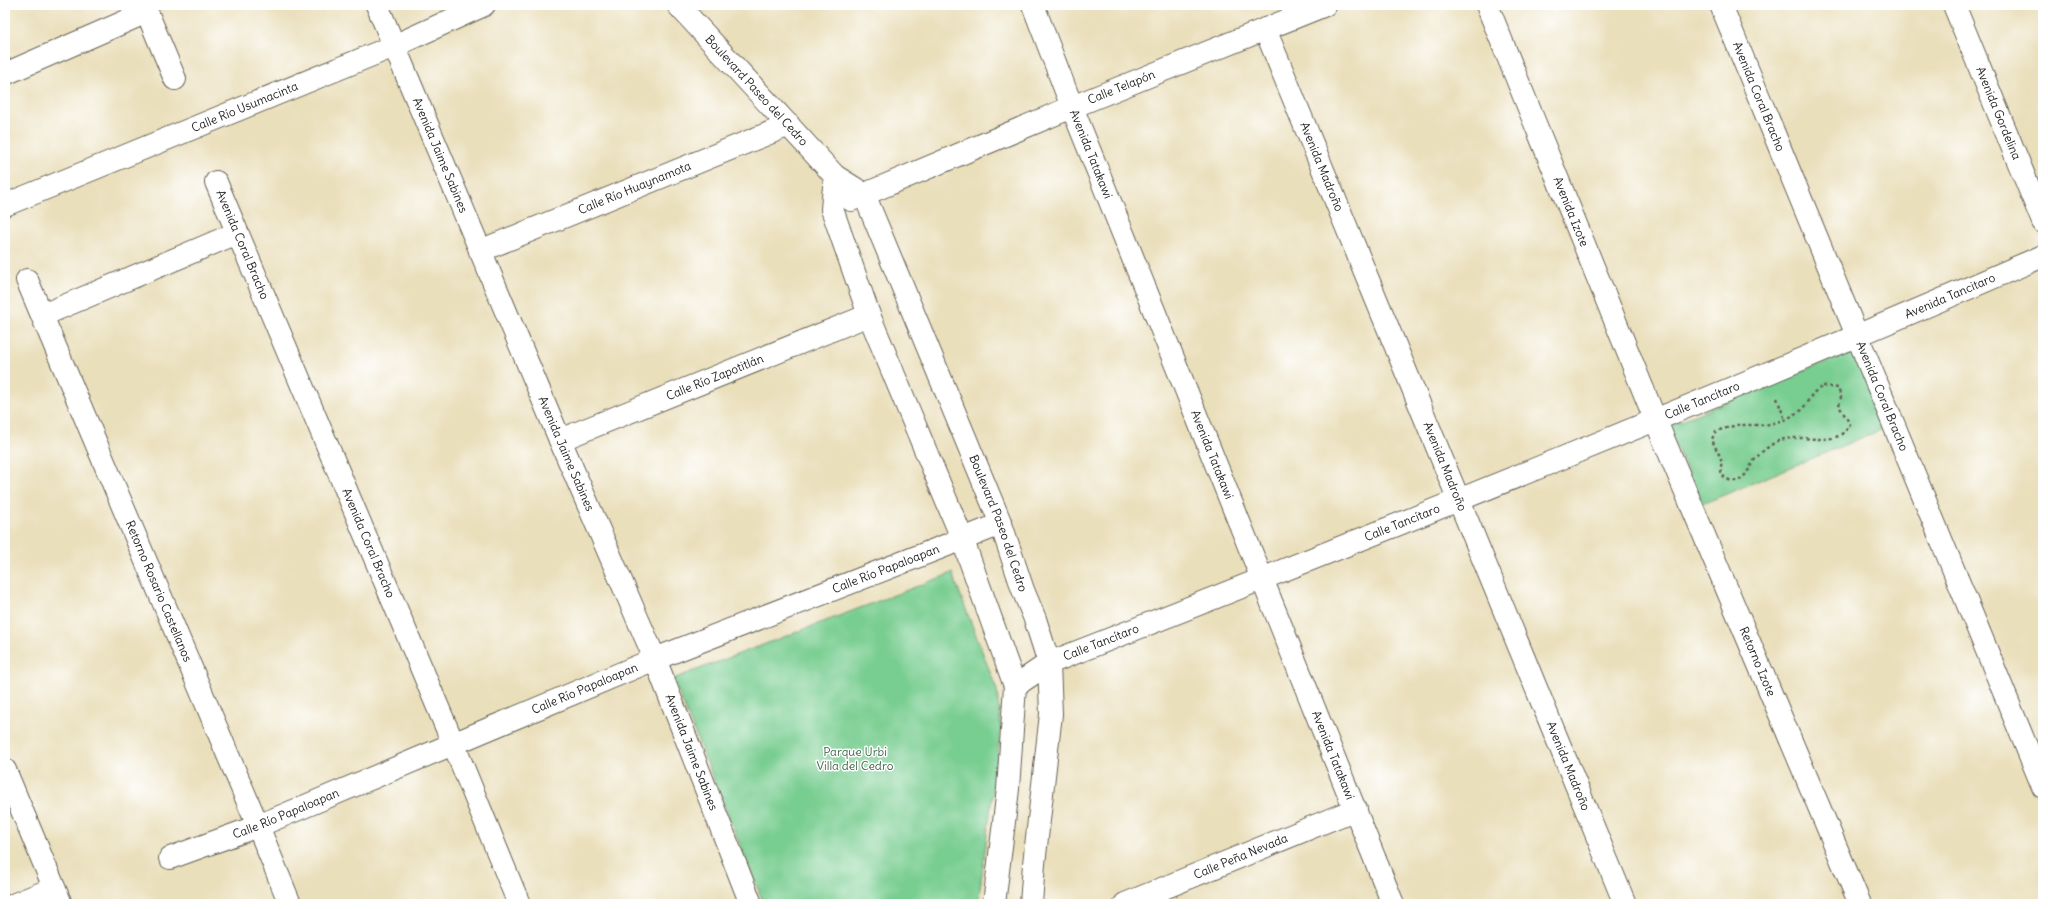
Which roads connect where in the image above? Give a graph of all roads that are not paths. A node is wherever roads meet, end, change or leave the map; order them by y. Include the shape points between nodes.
1 (377, 5) edge
2 (484, 5) edge
3 (678, 5) edge
4 (1033, 5) edge
5 (1325, 5) edge
6 (1487, 5) edge
7 (1721, 5) edge
8 (1954, 5) edge
9 (145, 8) edge
10 (1265, 29) junction
11 (394, 46) junction
12 (5, 74) edge
13 (175, 79) dead end
14 (1072, 106) junction
15 (789, 125) junction
16 (835, 176) junction
17 (216, 182) dead end
18 (864, 194) junction
19 (5, 205) edge
20 (832, 210) junction
21 (2043, 222) edge
22 (237, 233) junction
23 (480, 251) junction
24 (2043, 256) edge
25 (27, 280) dead end
26 (43, 315) junction
27 (868, 315) junction
28 (1858, 336) junction
29 (1655, 419) junction
30 (560, 440) junction
31 (1460, 500) junction
32 (1001, 524) junction
33 (962, 538) junction
34 (1263, 579) junction
35 (655, 659) junction
36 (1049, 663) junction
37 (1015, 686) junction
38 (453, 743) junction
39 (5, 770) edge
40 (2043, 787) edge
41 (1356, 809) junction
42 (258, 826) junction
43 (170, 858) dead end
44 (57, 896) edge
45 (1131, 903) edge
46 (15, 904) edge
47 (290, 904) edge
48 (519, 904) edge
49 (751, 904) edge
50 (994, 904) edge
51 (1031, 904) edge
52 (1393, 904) edge
53 (1625, 904) edge
54 (1860, 904) edge

1 - 11 street, Avenida Jaime Sabines
2 - 11 street, Calle Río Usumacinta
3 - 15 street, Boulevard Paseo del Cedro
4 - 14 street, Avenida Tatakawi
5 - 10 street, Calle Telapón
6 - 29 street, Avenida Izote
7 - 28 street, Avenida Coral Bracho
8 - 21 street, Avenida Gordelina
9 - 12 street
9 - 13 street
10 - 14 street, Calle Telapón
10 - 31 street, Avenida Madroño
11 - 19 street, Calle Río Usumacinta
11 - 23 street, Avenida Jaime Sabines
14 - 18 street, Calle Telapón
14 - 34 street, Avenida Tatakawi
15 - 16 street, Boulevard Paseo del Cedro
15 - 23 street, Calle Río Huaynamota
16 - 18 street, Boulevard Paseo del Cedro
16 - 20 street
17 - 22 street, Avenida Coral Bracho
18 - 20 street, Calle Telapón
18 - 32 street, Boulevard Paseo del Cedro
20 - 27 street
22 - 26 street
22 - 38 street, Avenida Coral Bracho
23 - 30 street, Avenida Jaime Sabines
24 - 28 street, Avenida Tancitaro
25 - 26 street, Retorno Rosario Castellanos
26 - 42 street, Retorno Rosario Castellanos
27 - 30 street, Calle Río Zapotitlán
27 - 33 street
28 - 29 street, Calle Tancítaro
28 - 40 street, Avenida Coral Bracho
29 - 31 street, Calle Tancítaro
29 - 54 street, Retorno Izote
30 - 35 street, Avenida Jaime Sabines
31 - 34 street, Calle Tancítaro
31 - 53 street, Avenida Madroño
32 - 33 street, Calle Río Papaloapan
32 - 36 street, Boulevard Paseo del Cedro
33 - 35 street, Calle Río Papaloapan
33 - 37 street
34 - 36 street, Calle Tancítaro
34 - 41 street, Avenida Tatakawi
35 - 38 street, Calle Río Papaloapan
35 - 49 street, Avenida Jaime Sabines
36 - 37 street, Calle Tancítaro
36 - 51 street, Boulevard Paseo del Cedro via 1052,714
37 - 50 street via 1008,789
38 - 42 street, Calle Río Papaloapan
38 - 48 street, Avenida Coral Bracho
39 - 44 street
41 - 45 street, Calle Peña Nevada
41 - 52 street, Avenida Tatakawi
42 - 43 street, Calle Río Papaloapan
42 - 47 street, Retorno Rosario Castellanos
44 - 46 street

